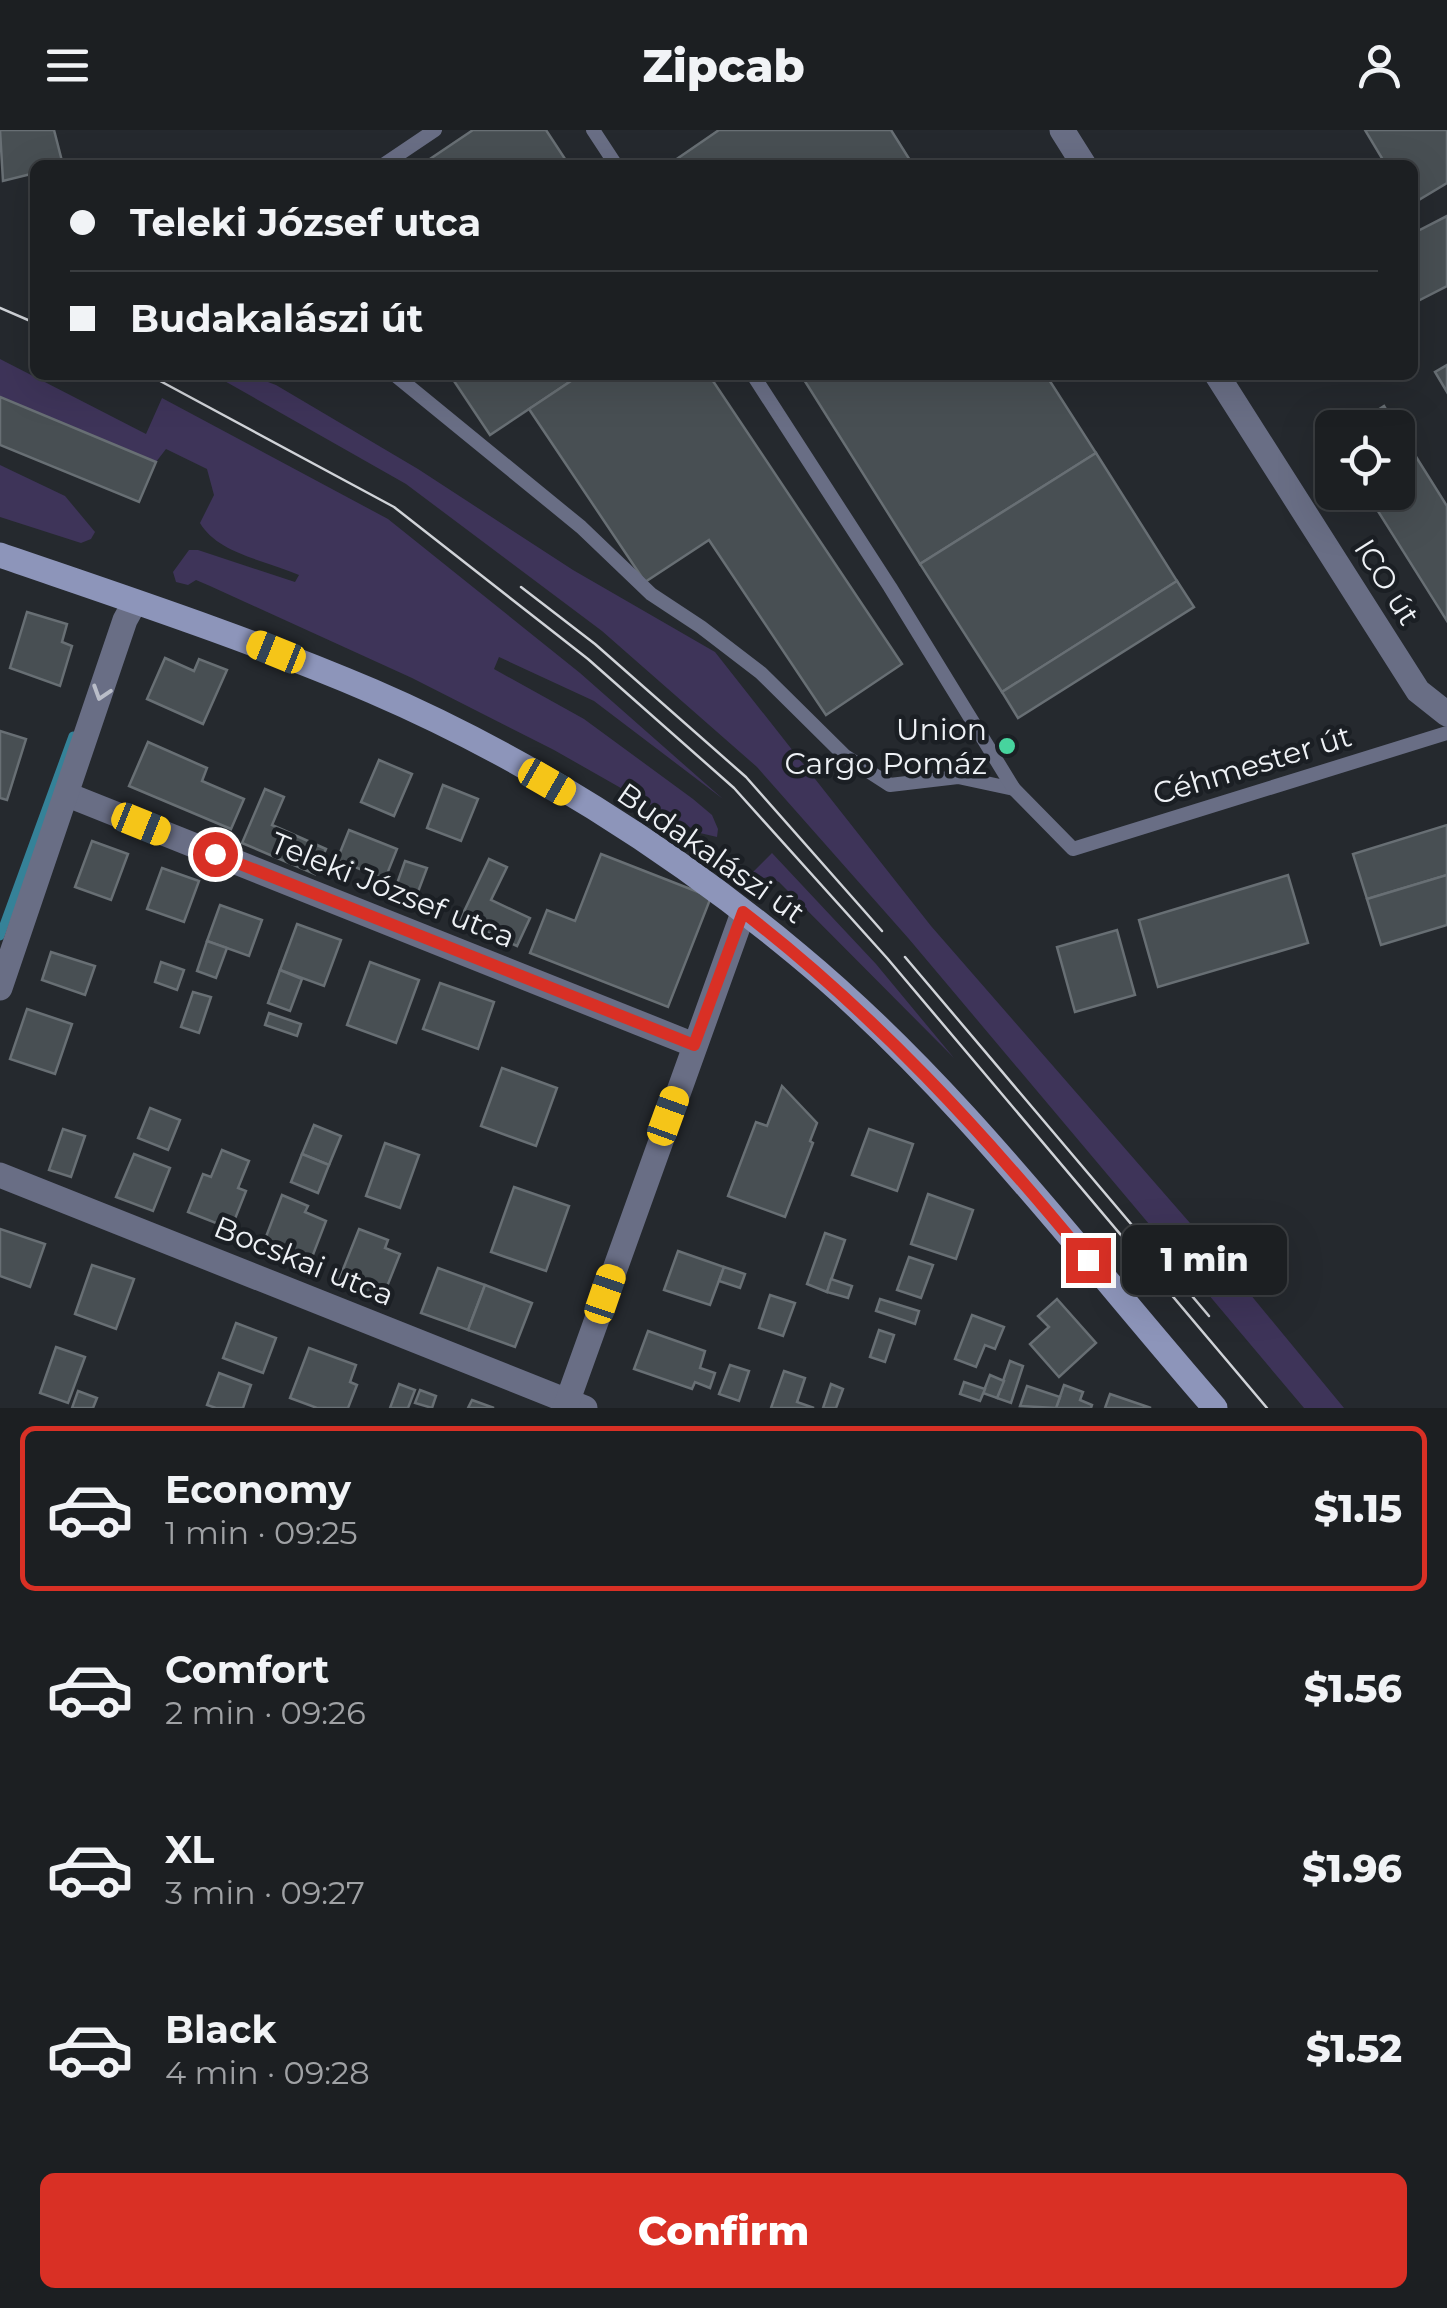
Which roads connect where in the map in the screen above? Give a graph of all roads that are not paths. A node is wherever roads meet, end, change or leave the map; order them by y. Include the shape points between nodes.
1 (435, 130) edge
2 (593, 130) edge
3 (1062, 130) edge
4 (390, 160) edge
5 (613, 160) edge
6 (1081, 160) edge
7 (401, 380) edge
8 (755, 380) edge
9 (1220, 380) edge
10 (0, 554) edge
11 (135, 602) junction
12 (1447, 714) edge
13 (1447, 733) edge
14 (1014, 789) junction
15 (68, 795) junction
16 (743, 912) junction
17 (0, 988) edge
18 (694, 1045) junction
19 (0, 1175) edge
20 (572, 1406) edge
21 (1214, 1408) edge

1 - 4 lane
2 - 5 lane
3 - 6 street
7 - 14 lane via 581,527 651,594 761,673 845,756 890,786 958,777
8 - 14 lane
9 - 12 street, ICO út via 1418,691
10 - 11 main road, Budakalászi út
11 -> 15 street
11 - 16 main road, Budakalászi út via 403,705 599,812
13 - 14 lane, Céhmester út via 1073,849
15 - 17 street
15 - 18 street, Teleki József utca
16 - 18 street
16 - 21 main road, Budakalászi út via 836,989 944,1094
18 - 20 street
19 - 20 street, Bocskai utca

